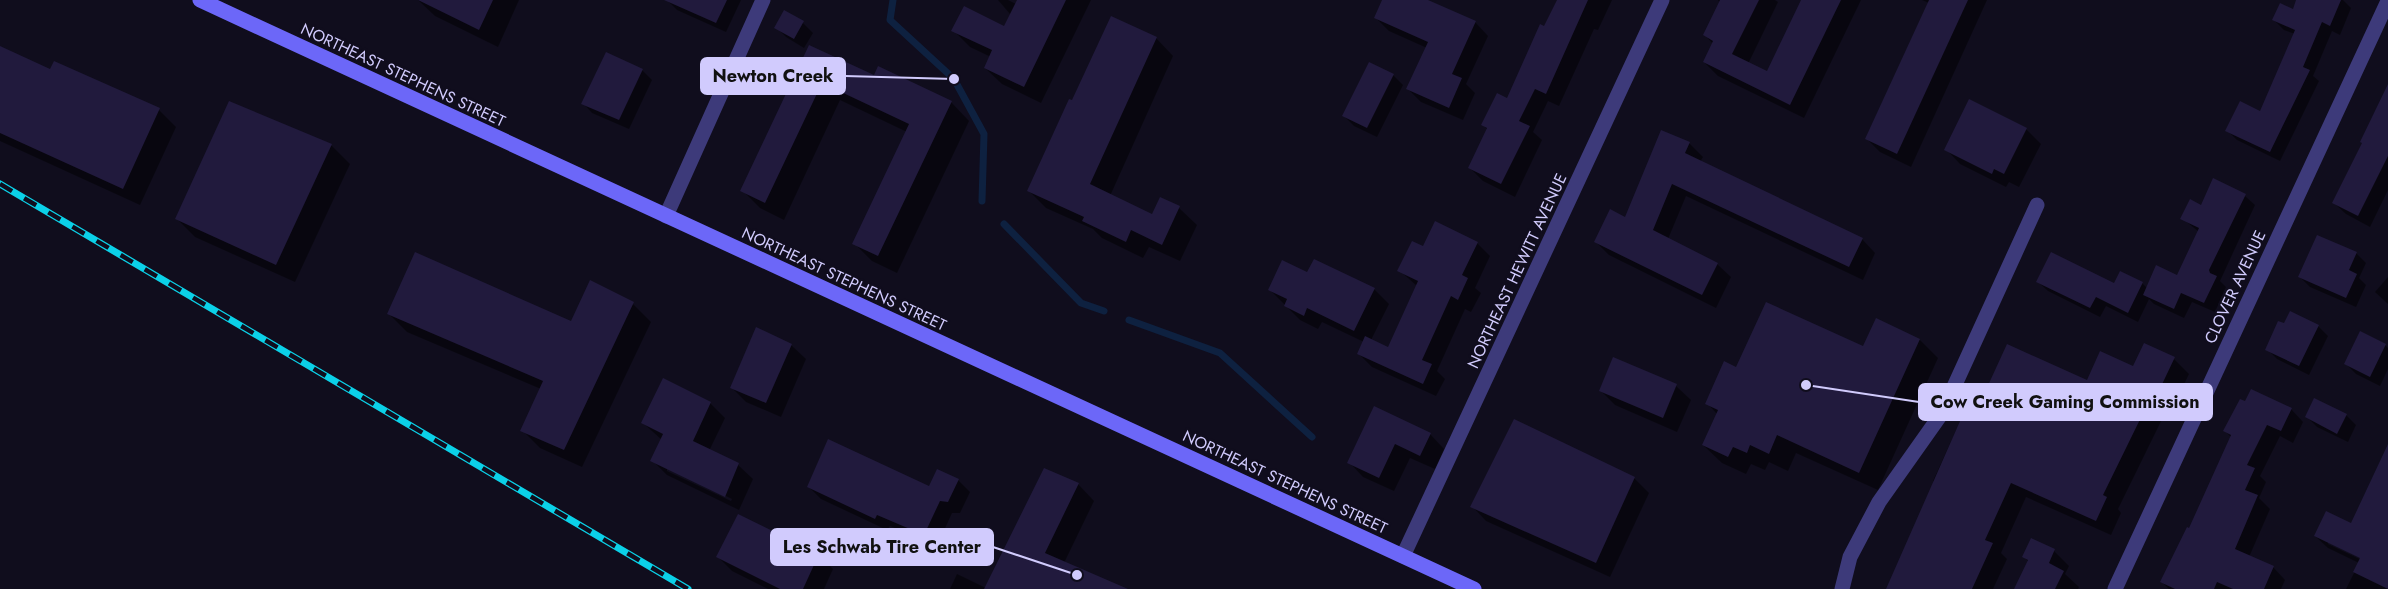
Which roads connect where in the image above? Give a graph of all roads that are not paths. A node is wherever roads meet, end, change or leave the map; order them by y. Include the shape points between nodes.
1 (200, 0) edge
2 (764, 0) edge
3 (1662, 0) edge
4 (2388, 1) edge
5 (2037, 205) dead end
6 (666, 216) junction
7 (1403, 556) junction
8 (1474, 589) edge
9 (1842, 589) edge
10 (2115, 589) edge

1 - 6 main road, NORTHEAST STEPHENS STREET
2 - 6 street
3 - 7 street, NORTHEAST HEWITT AVENUE
4 - 10 street, CLOVER AVENUE
5 - 9 street via 1942,413 1879,502 1850,557
6 - 7 main road, NORTHEAST STEPHENS STREET
7 - 8 main road, NORTHEAST STEPHENS STREET

